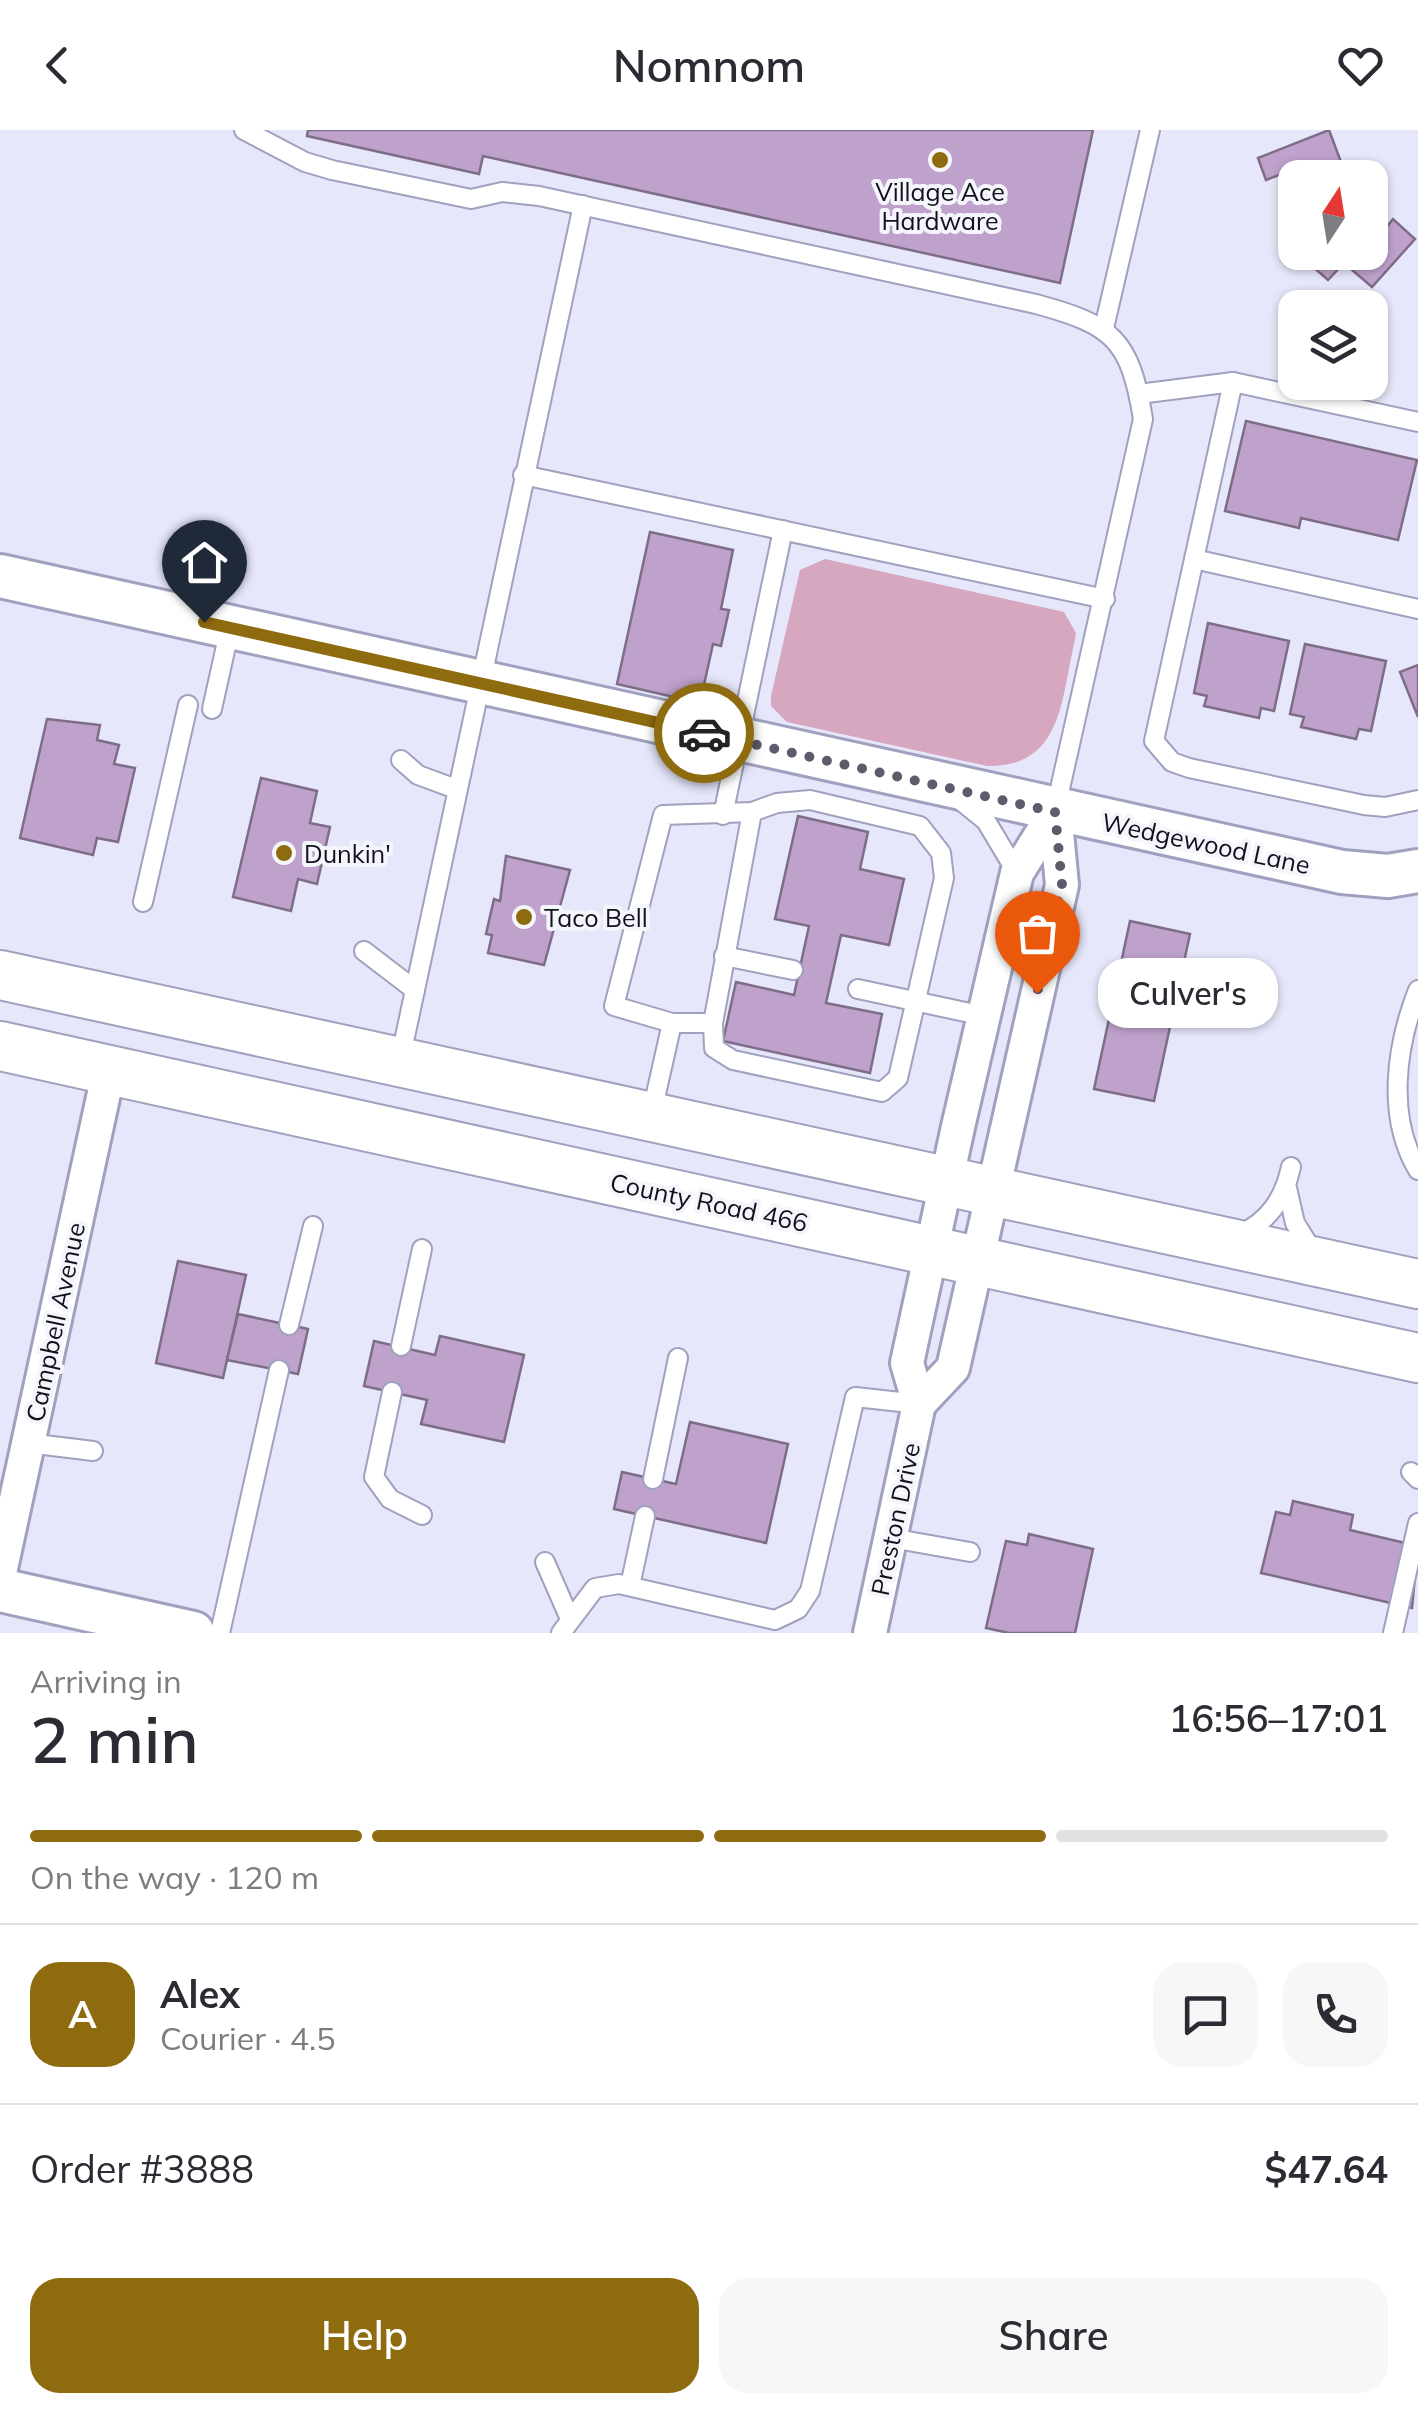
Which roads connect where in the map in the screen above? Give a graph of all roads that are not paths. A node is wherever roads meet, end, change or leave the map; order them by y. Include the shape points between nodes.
1 (244, 130) edge
2 (1150, 130) edge
3 (583, 205) junction
4 (1104, 328) junction
5 (1232, 382) junction
6 (1139, 394) junction
7 (1418, 422) edge
8 (524, 475) junction
9 (783, 530) junction
10 (1194, 559) junction
11 (0, 576) edge
12 (1105, 599) junction
13 (1418, 609) edge
14 (230, 628) junction
15 (478, 683) junction
16 (188, 704) dead end
17 (212, 709) dead end
18 (738, 740) junction
19 (400, 760) dead end
20 (914, 780) junction
21 (456, 789) junction
22 (1418, 800) edge
23 (752, 812) junction
24 (1055, 812) junction
25 (723, 815) junction
26 (1418, 871) edge
27 (1016, 872) junction
28 (144, 902) dead end
29 (364, 952) dead end
30 (724, 956) junction
31 (792, 970) dead end
32 (0, 975) edge
33 (858, 989) dead end
34 (415, 990) junction
35 (1418, 990) edge
36 (918, 1002) junction
37 (984, 1016) junction
38 (672, 1023) junction
39 (713, 1023) junction
40 (0, 1046) edge
41 (400, 1063) junction
42 (110, 1070) junction
43 (650, 1116) junction
44 (1291, 1166) dead end
45 (1418, 1170) edge
46 (969, 1184) junction
47 (1287, 1188) junction
48 (313, 1226) dead end
49 (1224, 1242) junction
50 (422, 1248) dead end
51 (953, 1255) junction
52 (1320, 1263) junction
53 (1418, 1284) edge
54 (289, 1325) dead end
55 (401, 1346) dead end
56 (678, 1358) dead end
57 (1418, 1358) edge
58 (279, 1370) dead end
59 (392, 1392) dead end
60 (919, 1404) junction
61 (28, 1444) junction
62 (93, 1451) dead end
63 (653, 1479) dead end
64 (422, 1515) dead end
65 (645, 1516) dead end
66 (1418, 1523) edge
67 (890, 1538) junction
68 (970, 1552) dead end
69 (544, 1562) dead end
70 (0, 1573) edge
71 (630, 1586) junction
72 (0, 1590) edge
73 (566, 1626) edge
74 (193, 1633) edge
75 (220, 1633) edge
76 (870, 1633) edge
77 (1393, 1633) edge

1 - 3 lane via 332,170 472,199 502,192
2 - 4 lane
3 - 4 lane via 1036,304
3 - 8 lane
4 - 6 lane via 1126,355
5 - 6 lane
5 - 7 lane
5 - 10 lane
6 - 12 lane via 1143,420
8 - 9 lane
8 - 15 lane
9 - 12 lane
9 - 18 lane
10 - 13 lane
10 - 22 lane via 1156,724 1160,752 1189,768 1364,805
11 - 14 street, Wedgewood Lane
12 - 24 lane
14 - 15 street, Wedgewood Lane
14 - 17 lane
15 - 18 street, Wedgewood Lane
15 - 21 lane
16 - 28 lane
18 - 20 street, Wedgewood Lane
18 - 25 lane
19 - 21 lane via 418,776
20 - 24 street, Wedgewood Lane
20 - 27 lane via 966,803 986,821
21 - 34 lane
23 - 25 lane
23 - 30 lane
23 - 36 lane via 810,800 920,826 935,840 944,878
24 - 26 street, Wedgewood Lane via 1342,872
24 - 27 street
24 - 46 street via 1062,885
25 - 38 lane via 663,815 614,1006
27 - 37 street
29 - 34 lane
30 - 31 lane
30 - 39 lane
32 - 41 main road
33 - 36 lane
34 - 41 lane
35 - 45 lane via 1396,1087 1405,1148
36 - 37 lane
36 - 39 lane via 898,1078 882,1092 732,1060 714,1048
37 - 46 street
38 - 39 lane
38 - 43 lane
40 - 42 main road, County Road 466
41 - 43 main road
42 - 51 main road, County Road 466
42 - 61 street, Campbell Avenue
43 - 46 main road
44 - 47 lane
46 - 49 main road
46 - 51 street
46 - 51 street
47 - 49 lane via 1256,1227
47 - 52 lane via 1295,1223
48 - 54 lane
49 - 52 main road
50 - 55 lane
51 - 57 main road, County Road 466
51 - 60 street, Preston Drive via 907,1363
51 - 60 street via 953,1368
52 - 53 main road
56 - 63 lane
58 - 75 lane
59 - 64 lane via 374,1477 390,1499
60 - 67 street, Preston Drive
60 - 71 lane via 856,1397 810,1591 798,1609 776,1620
61 - 62 lane
61 - 70 street, Campbell Avenue
65 - 71 lane
66 - 77 lane
67 - 68 lane
67 - 76 street, Preston Drive
69 - 73 lane
71 - 73 lane via 595,1588
72 - 74 street

